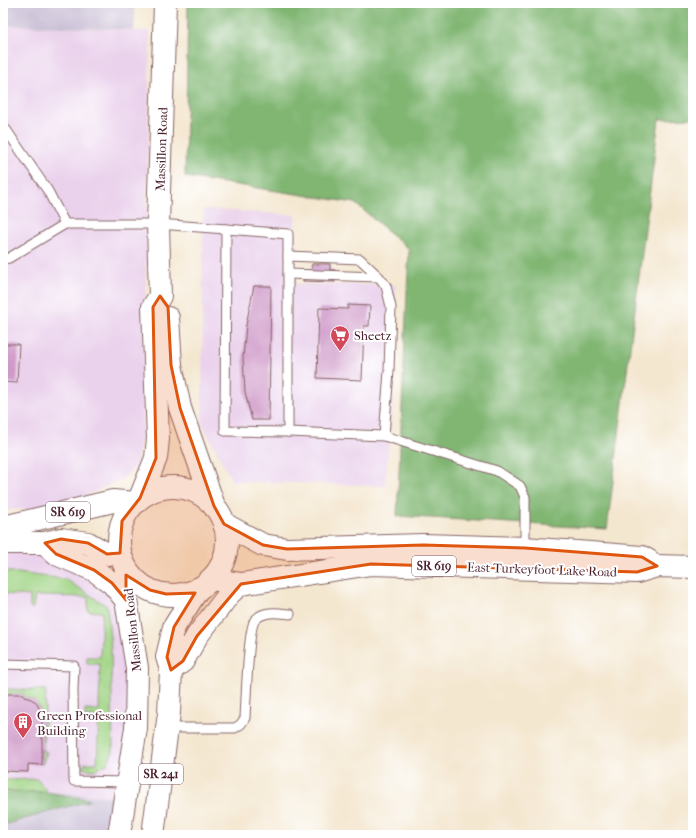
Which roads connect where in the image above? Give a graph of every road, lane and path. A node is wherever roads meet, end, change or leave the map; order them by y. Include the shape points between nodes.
1 (165, 3) edge
2 (3, 127) edge
3 (65, 224) junction
4 (158, 224) junction
5 (226, 229) junction
6 (288, 256) junction
7 (3, 259) edge
8 (288, 274) junction
9 (379, 277) junction
10 (160, 296) junction
11 (288, 432) junction
12 (384, 436) junction
13 (138, 500) junction
14 (219, 515) junction
15 (3, 530) edge
16 (3, 543) edge
17 (44, 543) junction
18 (525, 548) junction
19 (123, 561) junction
20 (657, 566) junction
21 (693, 567) edge
22 (205, 584) junction
23 (241, 584) junction
24 (126, 600) junction
25 (290, 614) dead end
26 (3, 664) edge
27 (172, 670) junction
28 (168, 728) junction
29 (128, 782) junction
30 (119, 835) edge
31 (153, 835) edge

1 - 4 main road, Massillon Road
2 - 3 lane via 48,191
3 - 4 lane
3 - 7 lane via 9,258
4 - 5 lane
4 - 10 main road, Massillon Road
5 - 6 lane via 288,234
5 - 11 lane via 225,431
6 - 8 lane
6 - 9 lane via 360,259
8 - 9 lane
8 - 11 lane
9 - 12 lane via 386,286 391,307
10 - 13 main road, Massillon Road via 153,307 158,439 156,458
10 - 14 main road, Massillon Road via 168,307 171,365 180,408
11 - 12 lane
12 - 18 lane via 497,471 520,486 524,497
13 - 14 main road via 157,489 188,489 202,496
13 - 15 main road, SR 619 via 113,501 8,526
13 - 19 main road via 122,521 119,537
14 - 18 main road, East Turkeyfoot Lake Road / SR 619 via 262,545 286,549 423,545
14 - 22 main road via 227,535 226,551 221,566
16 - 17 main road, SR 619
17 - 19 main road, SR 619 via 62,539 88,543
17 - 24 main road via 56,554 94,570 112,583
18 - 20 main road, East Turkeyfoot Lake Road / SR 619 via 642,558
19 - 22 main road via 137,581 156,592 183,594
19 - 24 main road, Massillon Road / SR 241
20 - 21 main road, East Turkeyfoot Lake Road / SR 619
20 - 23 main road, East Turkeyfoot Lake Road / SR 619 via 638,572 372,564
22 - 23 main road, East Turkeyfoot Lake Road / SR 619
22 - 27 main road, SR 241 via 174,627 167,657
23 - 27 main road via 230,593 197,636 183,661
24 - 29 main road, Massillon Road / SR 241 via 137,668 136,728
25 - 28 lane via 268,613 254,621 245,718 241,724 235,728
26 - 29 lane via 74,666 74,781
27 - 28 main road, SR 241
28 - 31 main road, SR 241
29 - 30 main road, Massillon Road / SR 241

